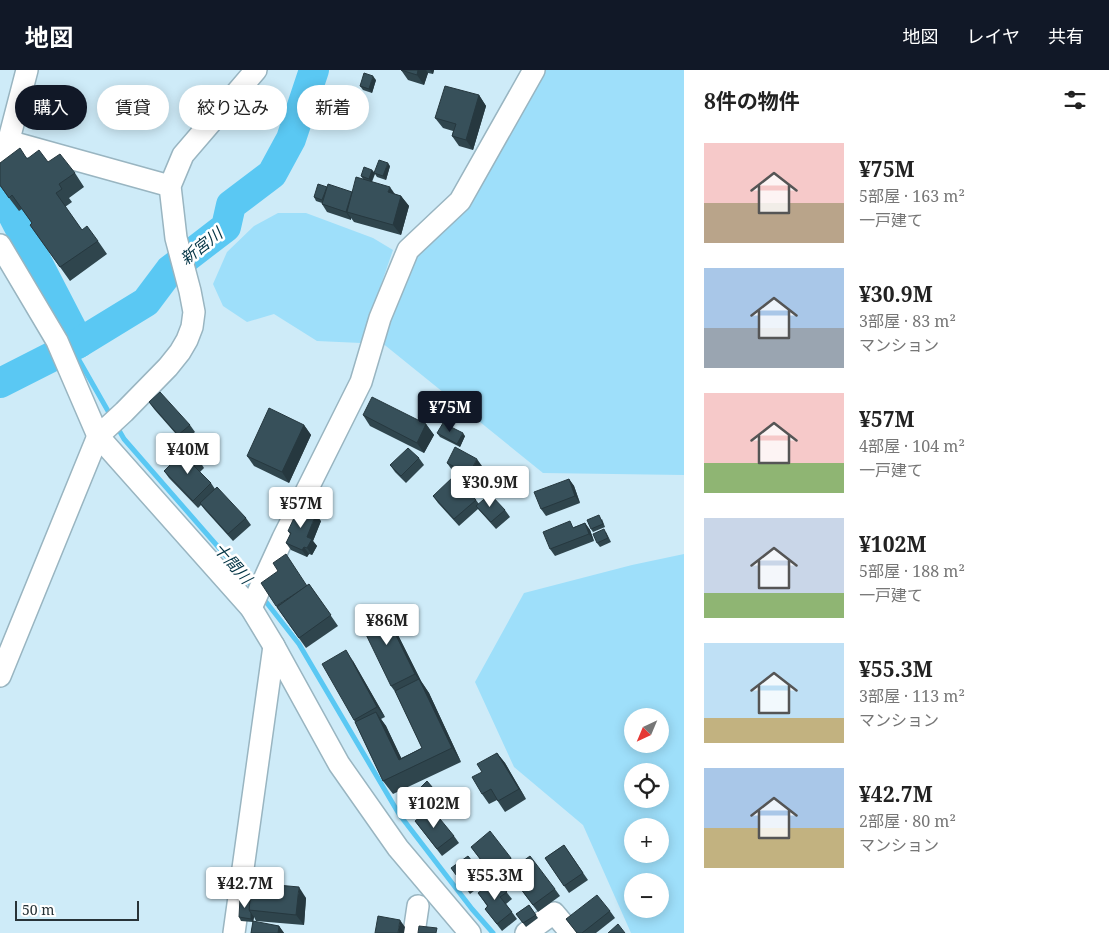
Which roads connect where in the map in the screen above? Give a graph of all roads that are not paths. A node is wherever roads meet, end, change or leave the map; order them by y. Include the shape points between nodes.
1 (27, 70) edge
2 (256, 70) edge
3 (534, 70) edge
4 (8, 141) junction
5 (0, 174) edge
6 (170, 186) junction
7 (0, 245) edge
8 (98, 436) junction
9 (251, 608) junction
10 (274, 646) junction
11 (0, 676) edge
12 (418, 906) dead end
13 (234, 933) edge
14 (414, 933) edge
15 (470, 933) edge
16 (526, 933) edge
17 (571, 933) edge

1 - 4 street
2 - 6 street via 183,155
3 - 9 street via 460,201 408,250 380,318 362,382
4 - 5 street
4 - 6 street
6 - 8 street via 176,238 194,312 192,327 180,352
7 - 8 street via 57,341
8 - 9 street
8 - 11 street
9 - 10 street
10 - 13 street
10 - 15 street via 339,764 398,848
12 - 14 street
16 - 17 street via 554,913

